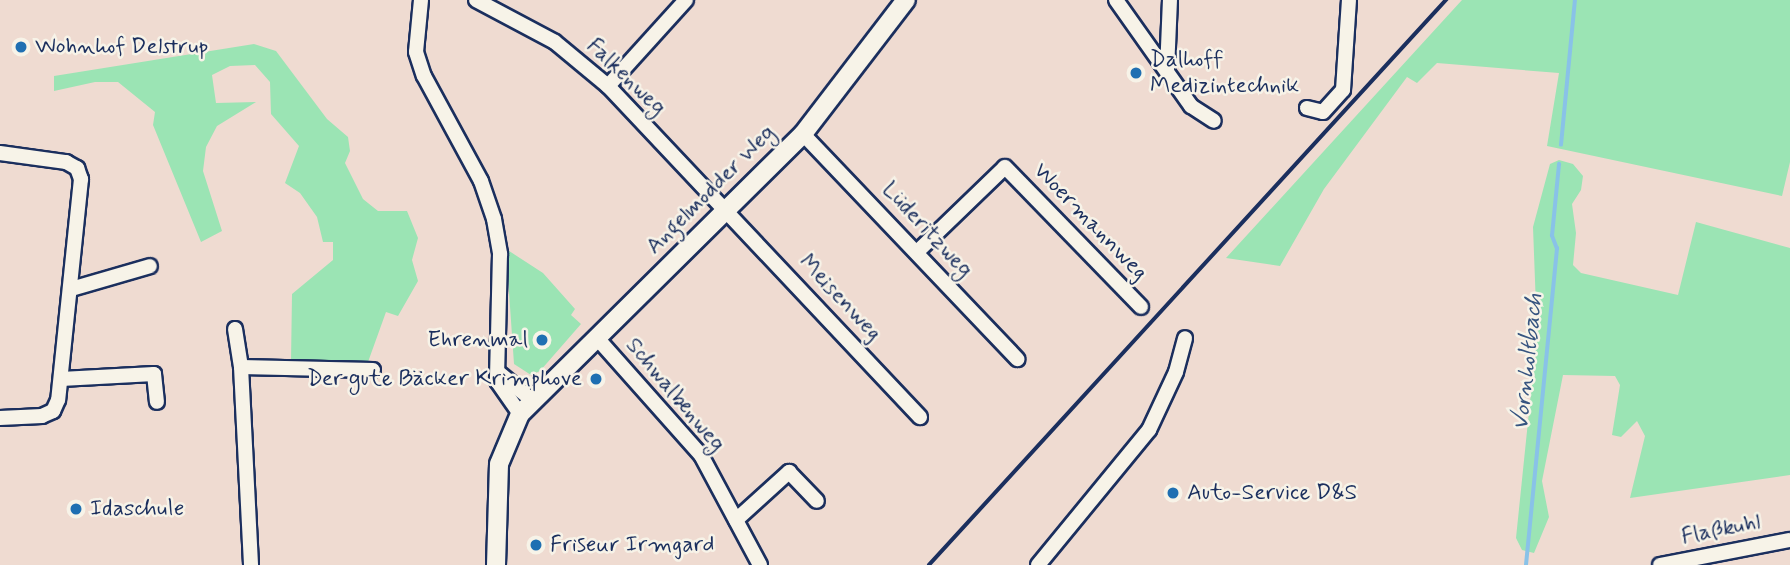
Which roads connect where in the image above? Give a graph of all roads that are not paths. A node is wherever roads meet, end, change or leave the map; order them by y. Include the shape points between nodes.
1 (421, 0) edge
2 (476, 0) edge
3 (685, 0) edge
4 (906, 0) edge
5 (1116, 0) edge
6 (1170, 0) edge
7 (1349, 0) edge
8 (1167, 71) junction
9 (608, 86) junction
10 (1307, 108) dead end
11 (1214, 121) dead end
12 (803, 134) junction
13 (0, 153) edge
14 (726, 211) junction
15 (917, 252) junction
16 (150, 266) dead end
17 (71, 289) junction
18 (1141, 307) dead end
19 (235, 329) dead end
20 (597, 338) junction
21 (1185, 338) dead end
22 (1017, 359) dead end
23 (241, 367) junction
24 (373, 370) dead end
25 (61, 379) junction
26 (158, 402) dead end
27 (526, 407) junction
28 (920, 416) dead end
29 (0, 418) edge
30 (817, 501) dead end
31 (736, 520) junction
32 (1790, 540) edge
33 (251, 565) edge
34 (496, 565) edge
35 (760, 565) edge
36 (1038, 565) edge
37 (1660, 565) edge

1 - 27 street via 416,52 424,76 481,181 494,219 500,254 500,389
2 - 9 street, Falkenweg via 555,42
3 - 9 street
4 - 12 street, Angelmodder Weg
5 - 8 street
6 - 8 street
7 - 10 street via 1343,90 1323,112
8 - 11 street via 1191,106
9 - 14 street, Falkenweg
12 - 14 street, Angelmodder Weg
12 - 15 street, Lüderitzweg
13 - 17 street via 29,154 77,168 81,179
14 - 20 street, Angelmodder Weg
14 - 28 street, Meisenweg
15 - 18 street, Woermannweg via 1005,167
15 - 22 street, Lüderitzweg
16 - 17 street
17 - 25 street
19 - 23 street
20 - 27 street, Angelmodder Weg
20 - 31 street, Schwalbenweg via 701,455
21 - 36 street via 1176,372 1149,430
23 - 24 street
23 - 33 street
25 - 26 street via 154,374
25 - 29 street via 53,411
27 - 34 street via 499,464
30 - 31 street via 789,472
31 - 35 street, Schwalbenweg
32 - 37 street, Flaßkuhl

